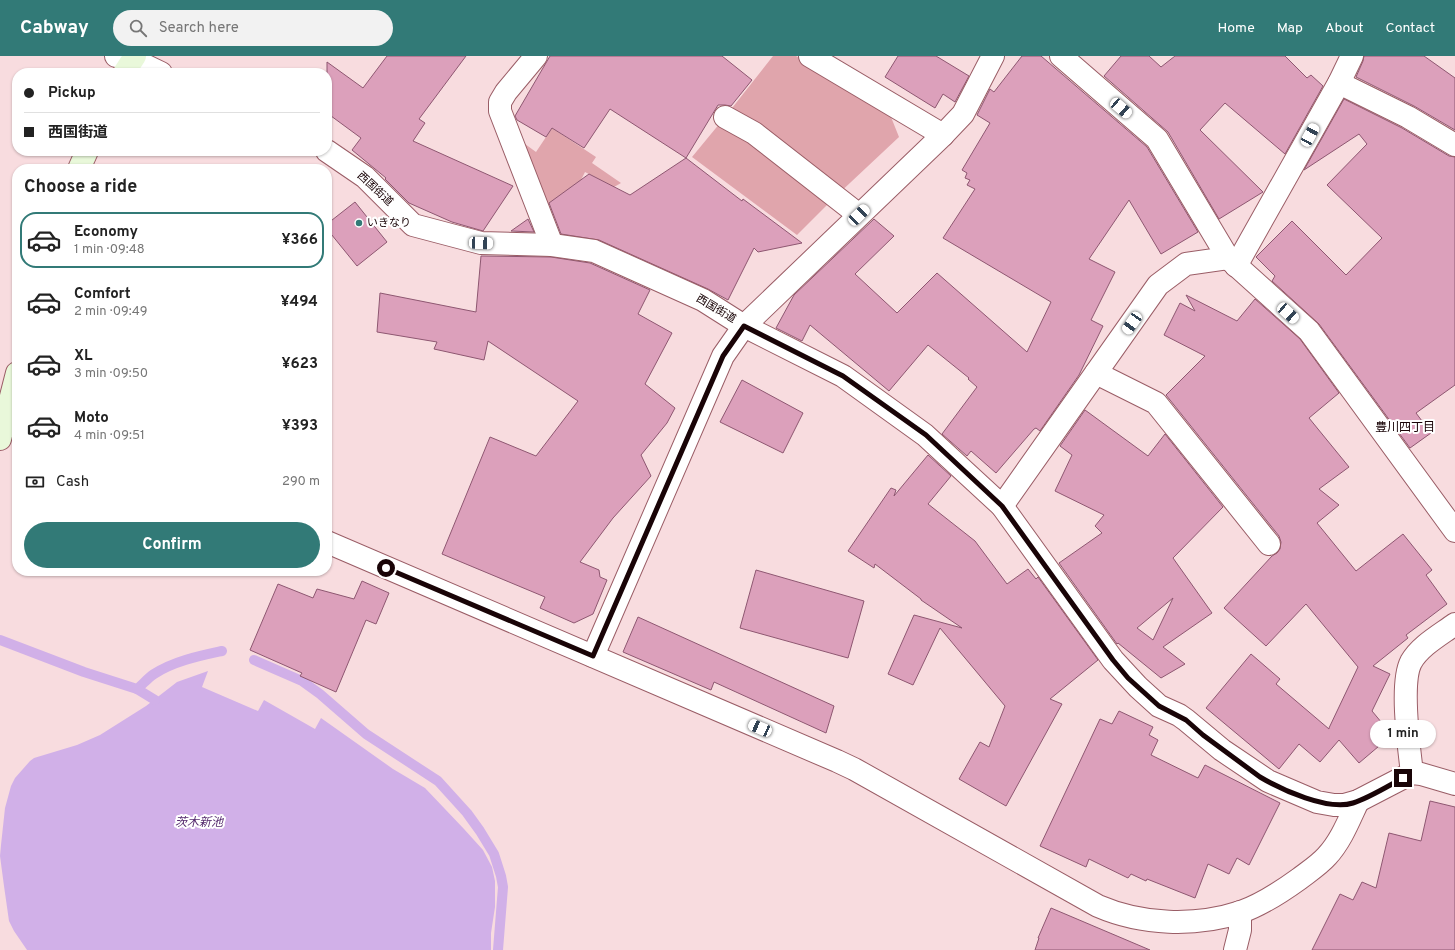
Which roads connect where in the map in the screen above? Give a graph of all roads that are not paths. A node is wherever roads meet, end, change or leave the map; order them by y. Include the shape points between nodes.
1 (536, 56) edge
2 (810, 56) edge
3 (993, 56) edge
4 (1061, 56) edge
5 (1352, 56) edge
6 (127, 61) edge
7 (147, 68) edge
8 (1339, 82) junction
9 (725, 117) dead end
10 (943, 135) junction
11 (1455, 145) edge
12 (332, 154) edge
13 (859, 215) junction
14 (552, 245) junction
15 (1232, 262) junction
16 (744, 326) junction
17 (1096, 373) junction
18 (12, 410) edge
19 (0, 438) edge
20 (1002, 506) junction
21 (1455, 531) edge
22 (332, 544) edge
23 (1269, 544) dead end
24 (1455, 624) edge
25 (593, 656) junction
26 (1412, 773) junction
27 (1455, 784) edge
28 (1358, 801) junction
29 (1240, 912) junction
30 (1236, 950) edge

1 - 14 street via 506,92 500,102 500,111
2 - 10 street
3 - 10 street via 963,114
4 - 15 street via 1157,139
5 - 8 street
6 - 7 street
8 - 11 street via 1408,117
8 - 15 street
9 - 13 street via 754,133
10 - 13 street
12 - 14 street, 西国街道 via 365,177 413,225 481,243
13 - 16 street
14 - 16 street, 西国街道 via 594,251 703,300
15 - 17 street via 1186,264 1158,285
15 - 21 street via 1309,331
16 - 20 street, 西国街道 via 843,376 926,435
16 - 25 street via 723,356
17 - 20 street
17 - 23 street via 1156,403
18 - 19 street
20 - 28 street, 西国街道 via 1113,660 1133,683 1159,706 1186,720 1222,750 1268,781 1317,802 1339,805
22 - 25 street
24 - 26 street via 1421,650 1407,671 1408,736
25 - 29 street via 854,769 1112,912 1139,919 1194,921
26 - 27 street
26 - 28 street, 西国街道
28 - 29 street via 1338,841 1323,860 1277,894
29 - 30 street

